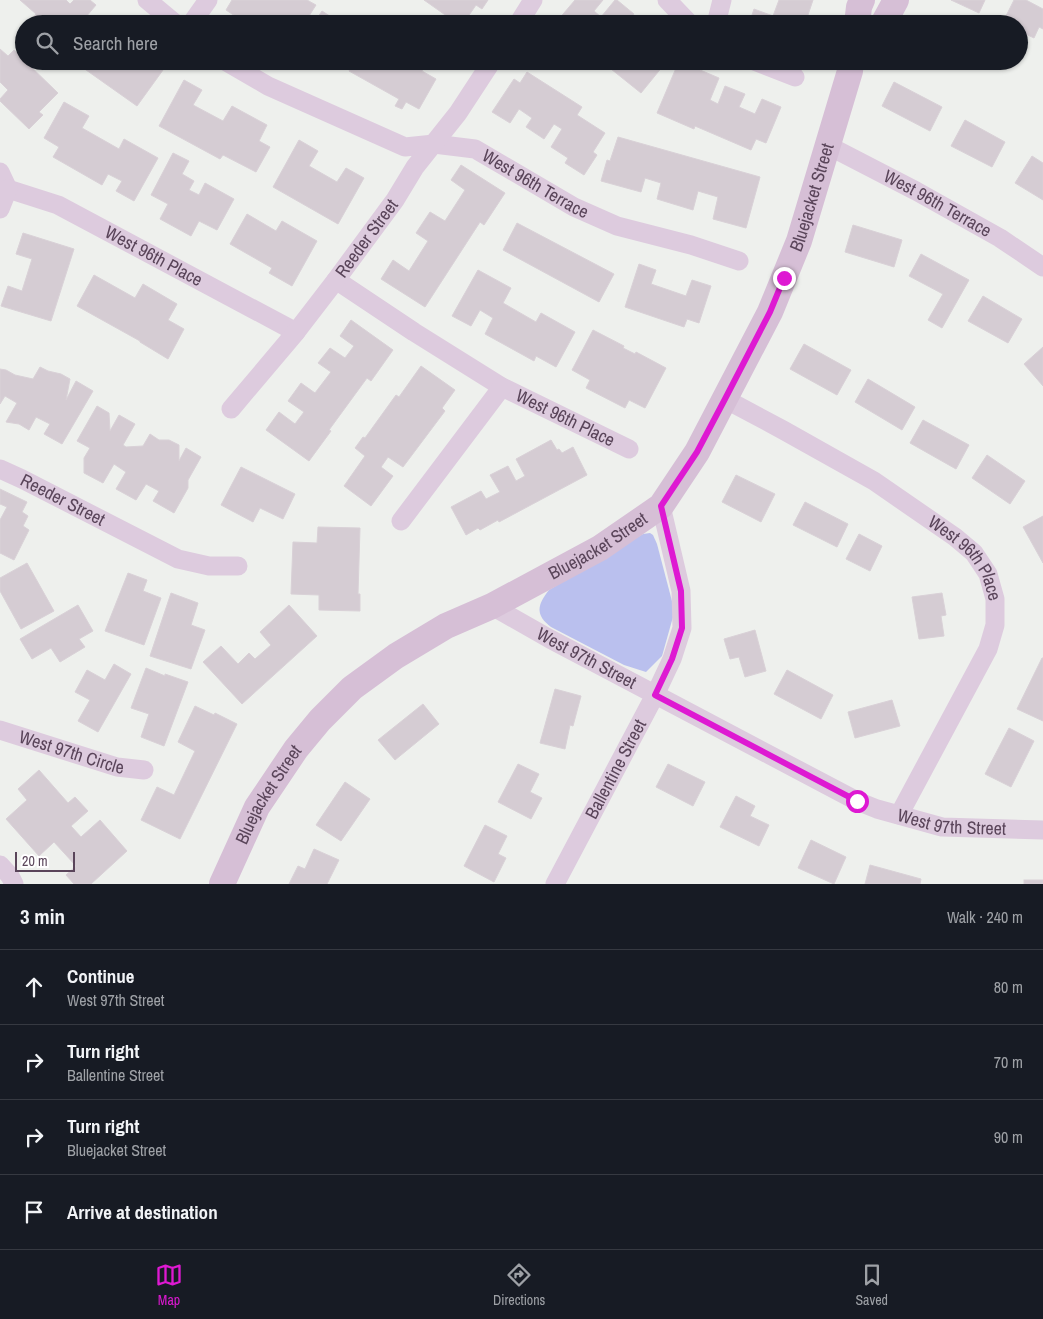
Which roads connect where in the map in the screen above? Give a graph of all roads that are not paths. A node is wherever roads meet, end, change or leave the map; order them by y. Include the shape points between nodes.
1 (147, 0) edge
2 (208, 0) edge
3 (533, 0) edge
4 (666, 0) edge
5 (722, 0) edge
6 (862, 0) edge
7 (896, 0) edge
8 (165, 15) edge
9 (197, 15) edge
10 (524, 15) edge
11 (681, 15) edge
12 (718, 15) edge
13 (858, 15) edge
14 (888, 15) edge
15 (240, 70) edge
16 (486, 70) edge
17 (777, 70) edge
18 (851, 70) edge
19 (795, 77) dead end
20 (434, 144) junction
21 (827, 145) junction
22 (4, 180) edge
23 (0, 209) edge
24 (739, 261) dead end
25 (1043, 267) edge
26 (336, 280) junction
27 (296, 332) junction
28 (502, 387) junction
29 (725, 399) junction
30 (231, 409) dead end
31 (629, 448) dead end
32 (0, 469) edge
33 (661, 506) junction
34 (401, 522) dead end
35 (238, 566) dead end
36 (492, 606) junction
37 (655, 695) junction
38 (0, 730) edge
39 (144, 770) dead end
40 (899, 815) junction
41 (1043, 830) edge
42 (0, 865) edge
43 (14, 884) edge
44 (222, 884) edge
45 (555, 884) edge

1 - 8 street
2 - 9 street
3 - 10 street
4 - 11 street
5 - 12 street
6 - 13 street
7 - 14 street
15 - 20 street, West 96th Terrace via 268,86 405,147
16 - 20 street, Reeder Street
17 - 19 street
18 - 21 street, Bluejacket Street
20 - 24 street, West 96th Terrace via 475,150 574,207 617,226
20 - 26 street, Reeder Street
21 - 25 street, West 96th Terrace via 1000,238
21 - 29 street, Bluejacket Street via 799,241 770,312
22 - 23 street
22 - 27 street, West 96th Place via 58,205
26 - 27 street, Reeder Street
26 - 28 street, West 96th Place
27 - 30 street, Reeder Street
28 - 31 street, West 96th Place
28 - 34 street, West 96th Place
29 - 33 street, Bluejacket Street via 697,452
29 - 40 street, West 96th Place via 874,482 955,536 974,553 988,574 995,599 995,625 988,649
32 - 35 street, Reeder Street via 178,559 208,566
33 - 36 street, Bluejacket Street via 600,548
33 - 37 street, Ballentine Street via 681,591 682,628
36 - 37 street, West 97th Street
36 - 44 street, Bluejacket Street via 446,626 396,656 352,688 320,720 296,749 258,807
37 - 40 street, West 97th Street via 857,801
37 - 45 street, Ballentine Street
38 - 39 street, West 97th Circle via 117,767
40 - 41 street, West 97th Street via 942,827
42 - 43 street

